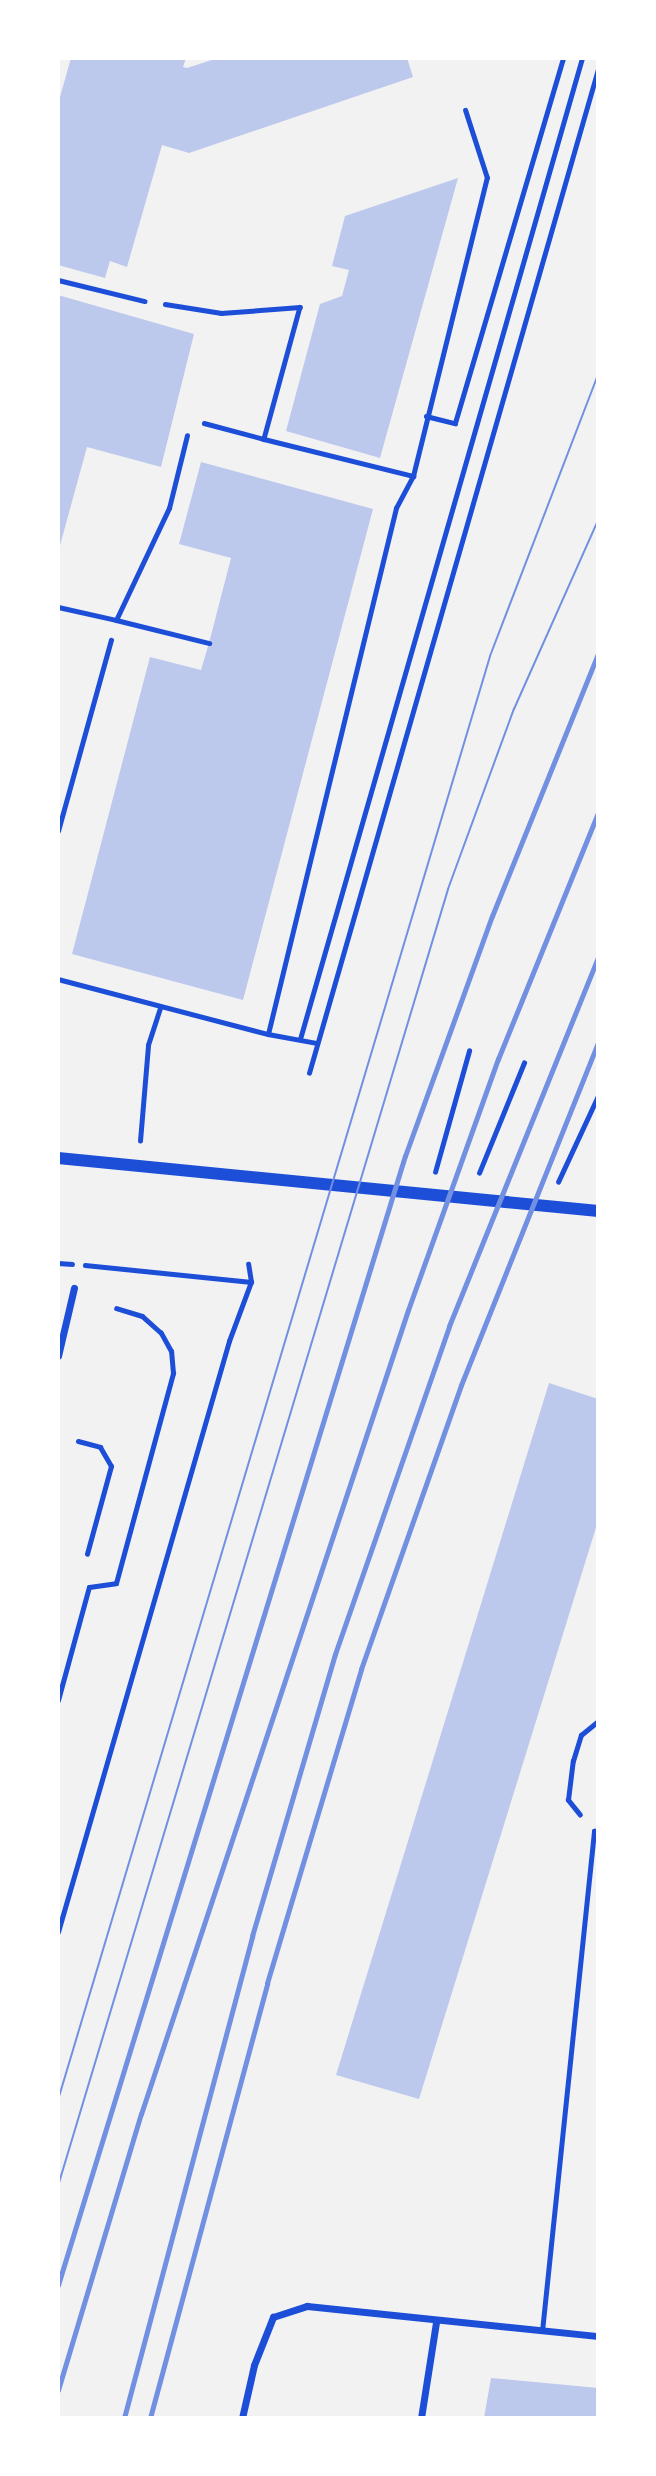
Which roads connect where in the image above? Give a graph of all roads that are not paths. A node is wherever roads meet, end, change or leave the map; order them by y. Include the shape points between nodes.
1 (58, 280) edge
2 (144, 301) road end
3 (187, 435) road end
4 (58, 607) edge
5 (116, 620) junction
6 (209, 643) dead end
7 (58, 1158) edge
8 (598, 1211) edge
9 (74, 1289) dead end
10 (116, 1308) dead end
11 (58, 1356) edge
12 (78, 1441) dead end
13 (86, 1554) dead end
14 (58, 1700) edge
15 (596, 1830) edge
16 (436, 2322) junction
17 (542, 2331) junction
18 (598, 2336) edge
19 (242, 2418) edge
20 (421, 2418) edge

1 - 2 lane
3 - 5 lane via 169,508
4 - 5 lane
5 - 6 lane
7 - 8 street
9 - 11 street
10 - 14 lane via 142,1316 161,1333 171,1351 173,1373 116,1583 89,1587
12 - 13 lane via 100,1447 111,1465
15 - 17 lane
16 - 17 street
16 - 19 street via 307,2306 273,2317 254,2365
16 - 20 street
17 - 18 street

